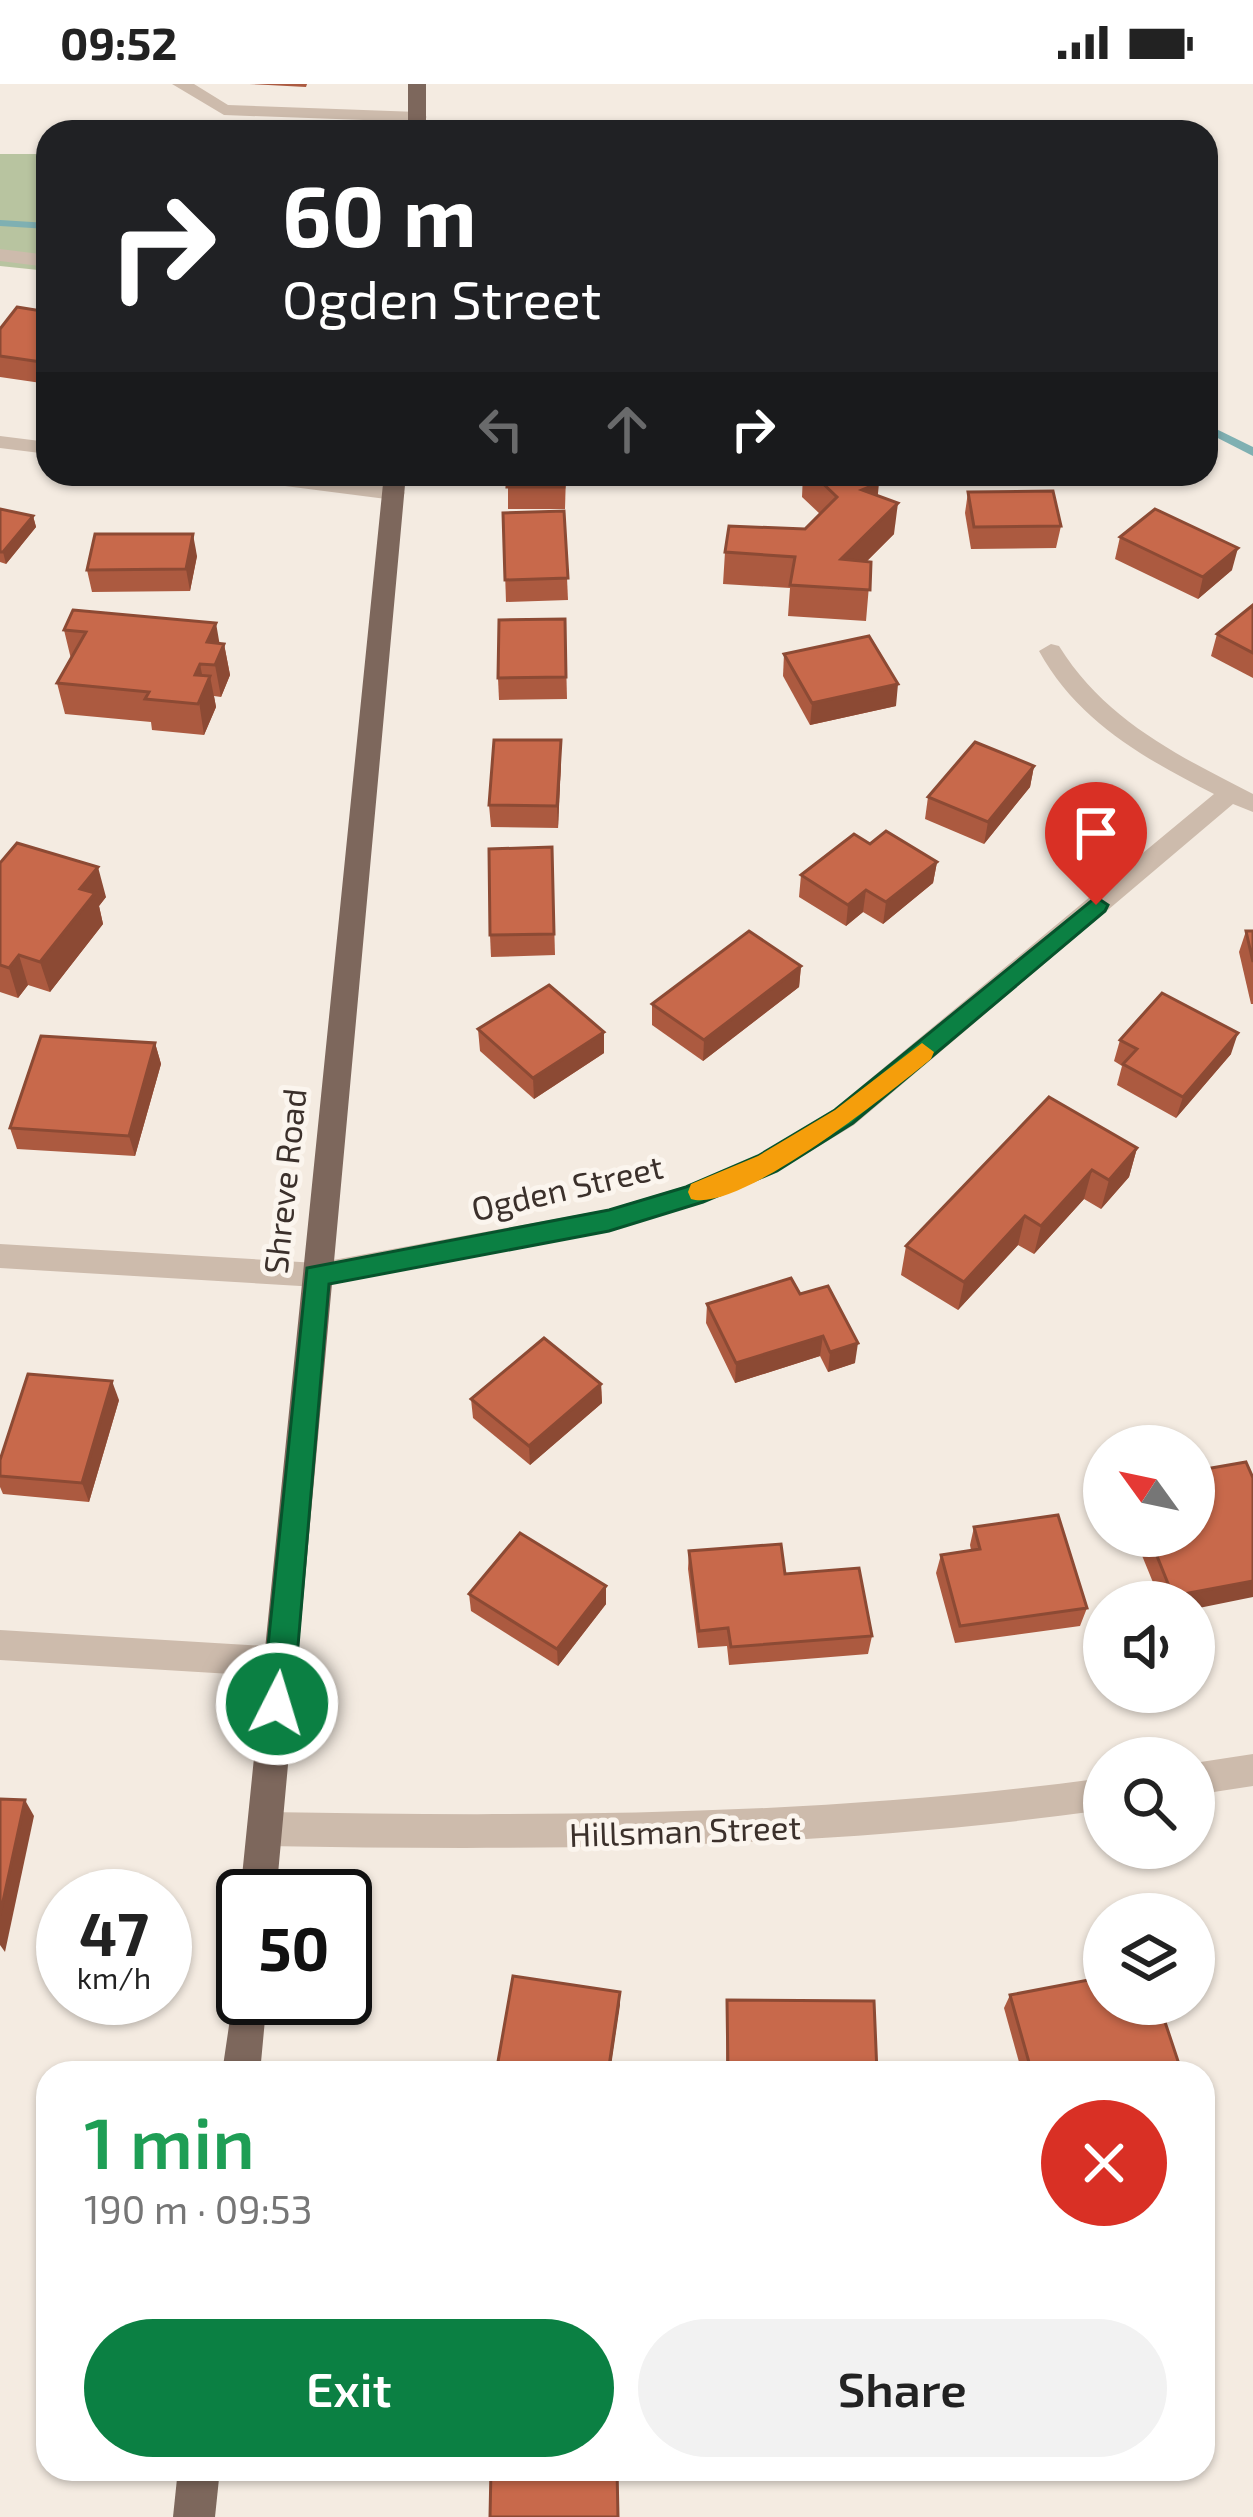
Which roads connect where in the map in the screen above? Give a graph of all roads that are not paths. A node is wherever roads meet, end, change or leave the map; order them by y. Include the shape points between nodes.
1 (181, 84) edge
2 (417, 84) edge
3 (353, 120) edge
4 (417, 120) edge
5 (0, 255) edge
6 (36, 260) edge
7 (0, 442) edge
8 (36, 446) edge
9 (394, 486) edge
10 (1051, 651) dead end
11 (1242, 798) edge
12 (0, 1256) edge
13 (316, 1276) junction
14 (0, 1645) edge
15 (281, 1662) junction
16 (1253, 1770) edge
17 (1215, 1776) edge
18 (1083, 1796) edge
19 (265, 1829) junction
20 (261, 1869) edge
21 (245, 2025) edge
22 (242, 2061) edge
23 (198, 2481) edge
24 (194, 2517) edge

1 - 3 street via 224,110
2 - 4 main road
5 - 6 street
7 - 8 street
9 - 13 main road, Shreve Road
10 - 11 street via 1083,702
11 - 13 street, Ogden Street via 844,1117 768,1163 609,1220
12 - 13 street, Ogden Street
13 - 15 main road, Shreve Road
14 - 15 street
15 - 19 main road, Shreve Road
16 - 17 street
18 - 19 street, Hillsman Street via 824,1825 598,1835
19 - 20 main road, Shreve Road
21 - 22 main road
23 - 24 main road

